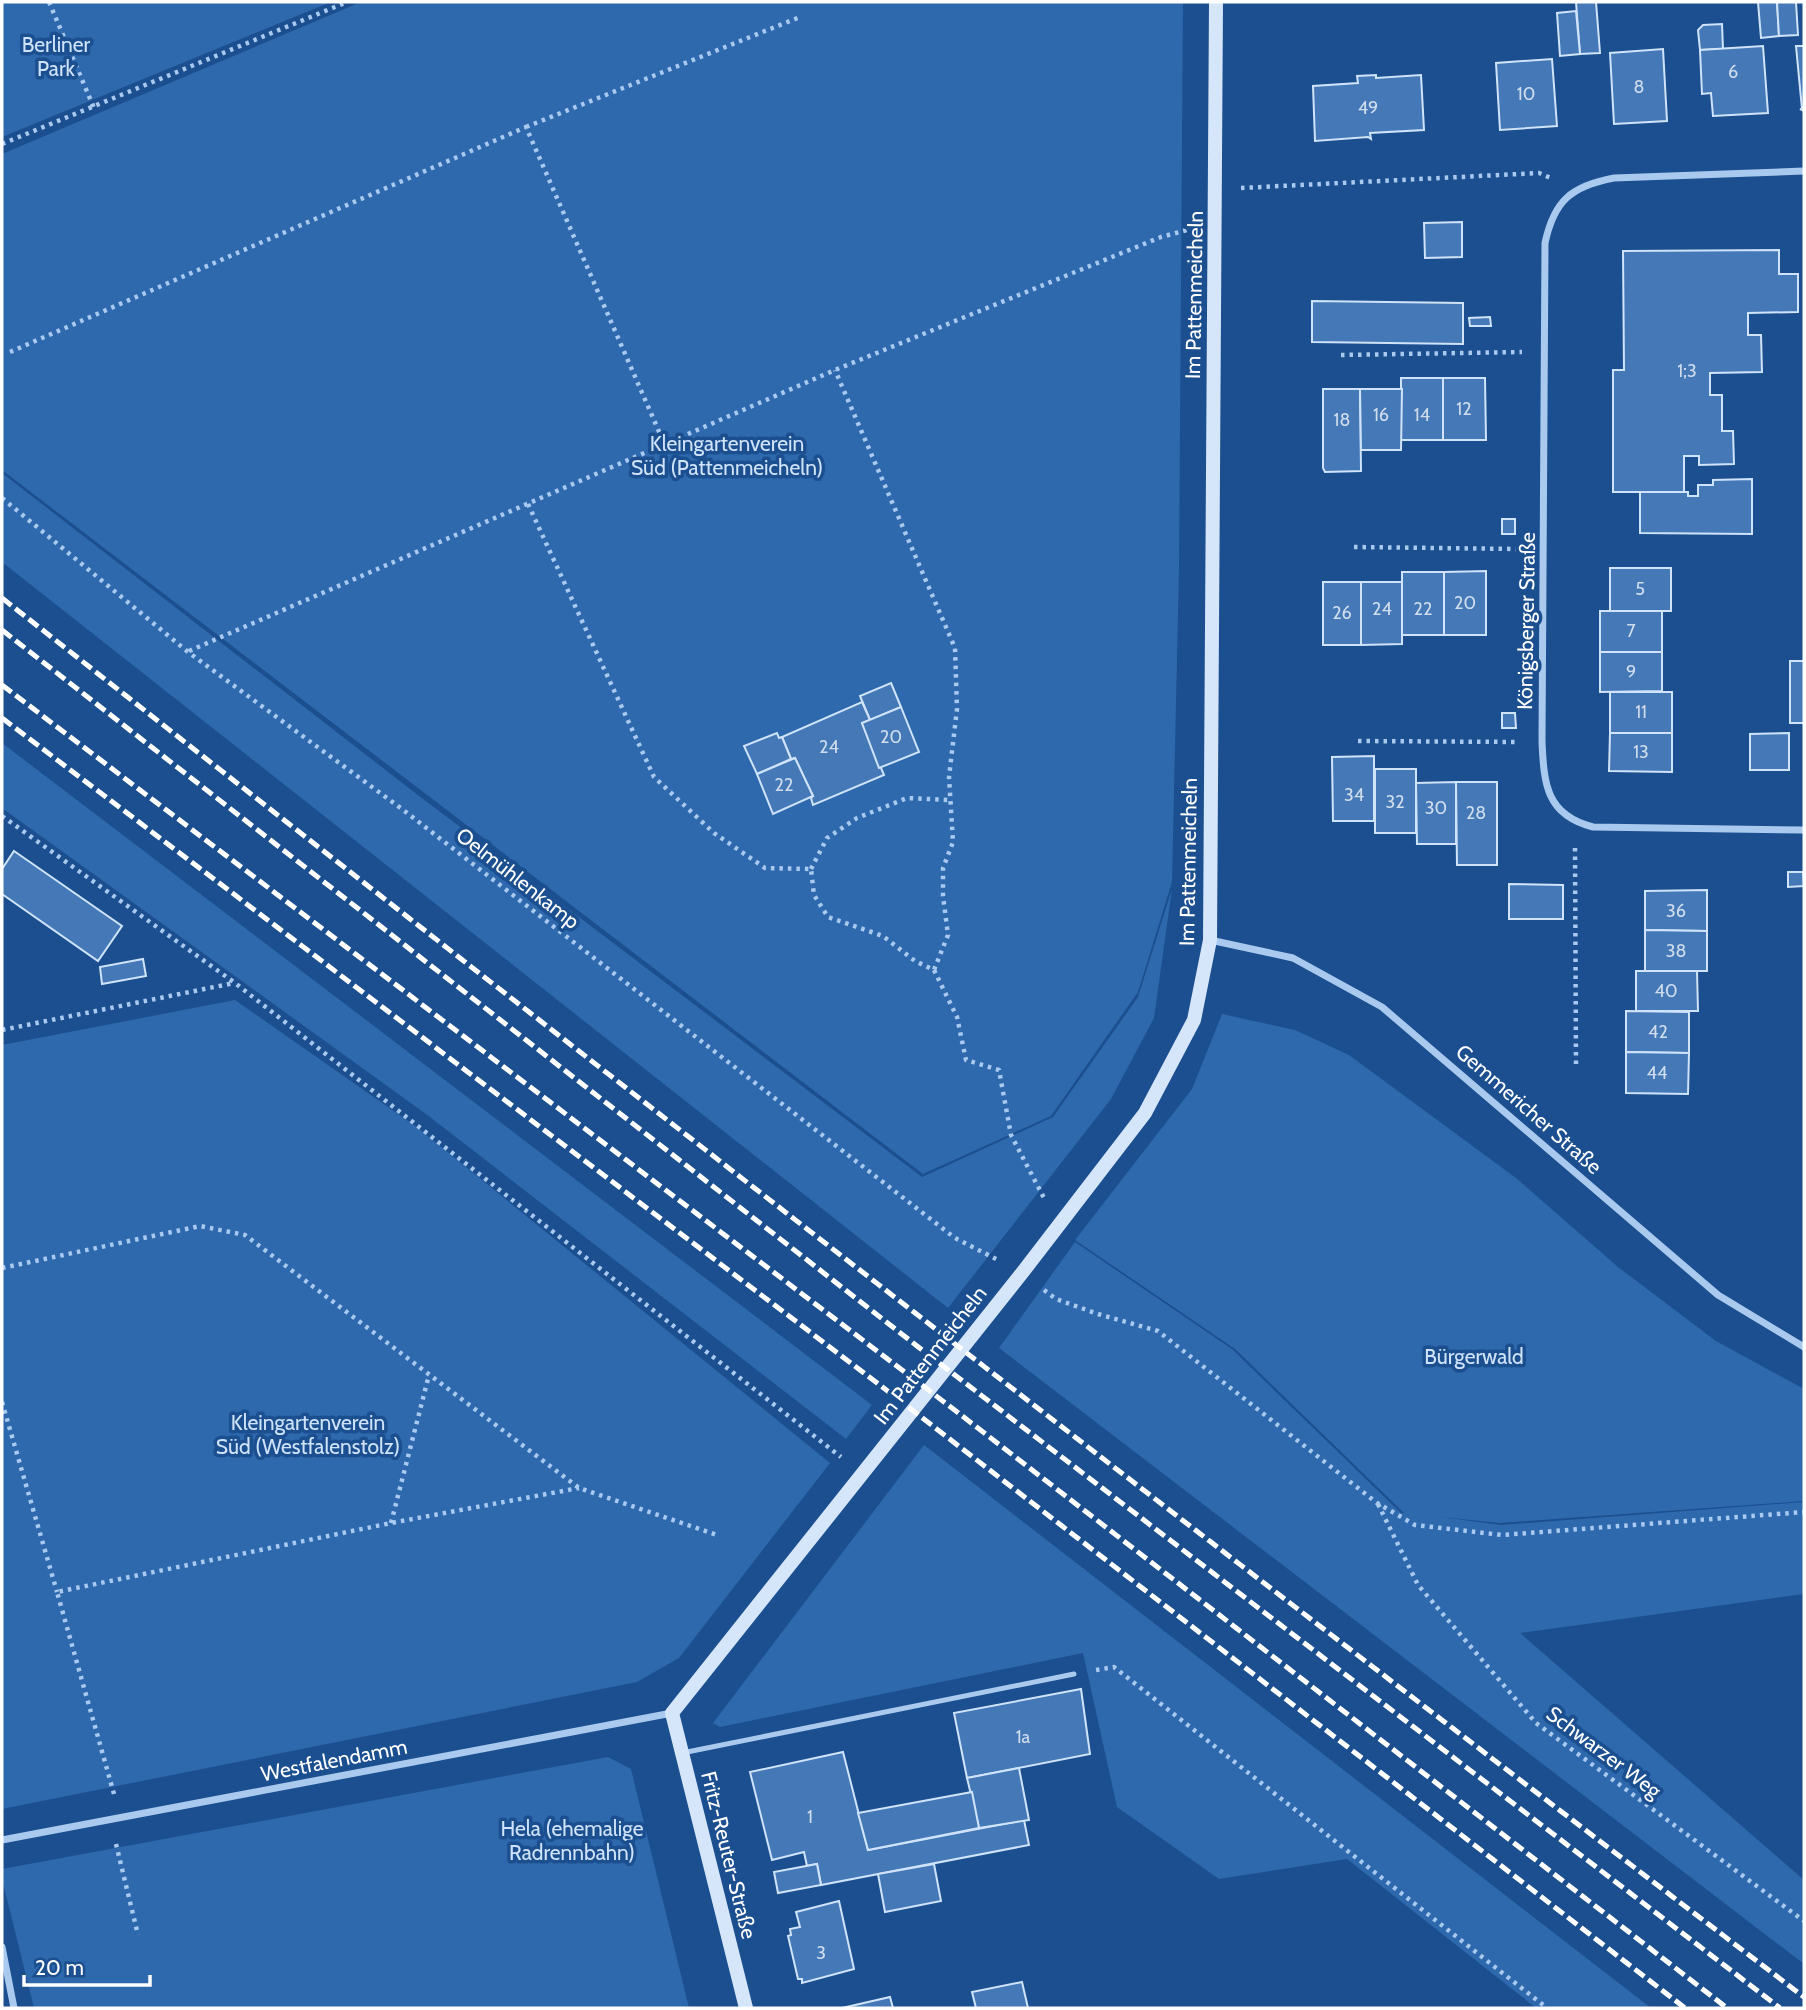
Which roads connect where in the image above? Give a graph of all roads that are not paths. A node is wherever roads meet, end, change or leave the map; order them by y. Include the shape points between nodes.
1 (1216, 2) edge
2 (1804, 171) edge
3 (1804, 830) edge
4 (1210, 940) junction
5 (1804, 1347) edge
6 (1074, 1674) road end
7 (672, 1713) junction
8 (682, 1754) junction
9 (2, 1840) edge
10 (2, 1947) edge
11 (14, 2008) edge
12 (746, 2008) edge

1 - 4 street, Im Pattenmeicheln
2 - 3 street, Königsberger Straße via 1594,181 1561,202 1550,221 1545,243 1542,742 1549,794 1560,812 1575,822 1593,827
4 - 5 street, Gemmericher Straße via 1293,958 1382,1007 1718,1295
4 - 7 street, Im Pattenmeicheln via 1195,1020 1145,1113
6 - 8 lane
7 - 8 street, Fritz-Reuter-Straße
7 - 9 street, Westfalendamm
8 - 12 street, Fritz-Reuter-Straße
10 - 11 street

